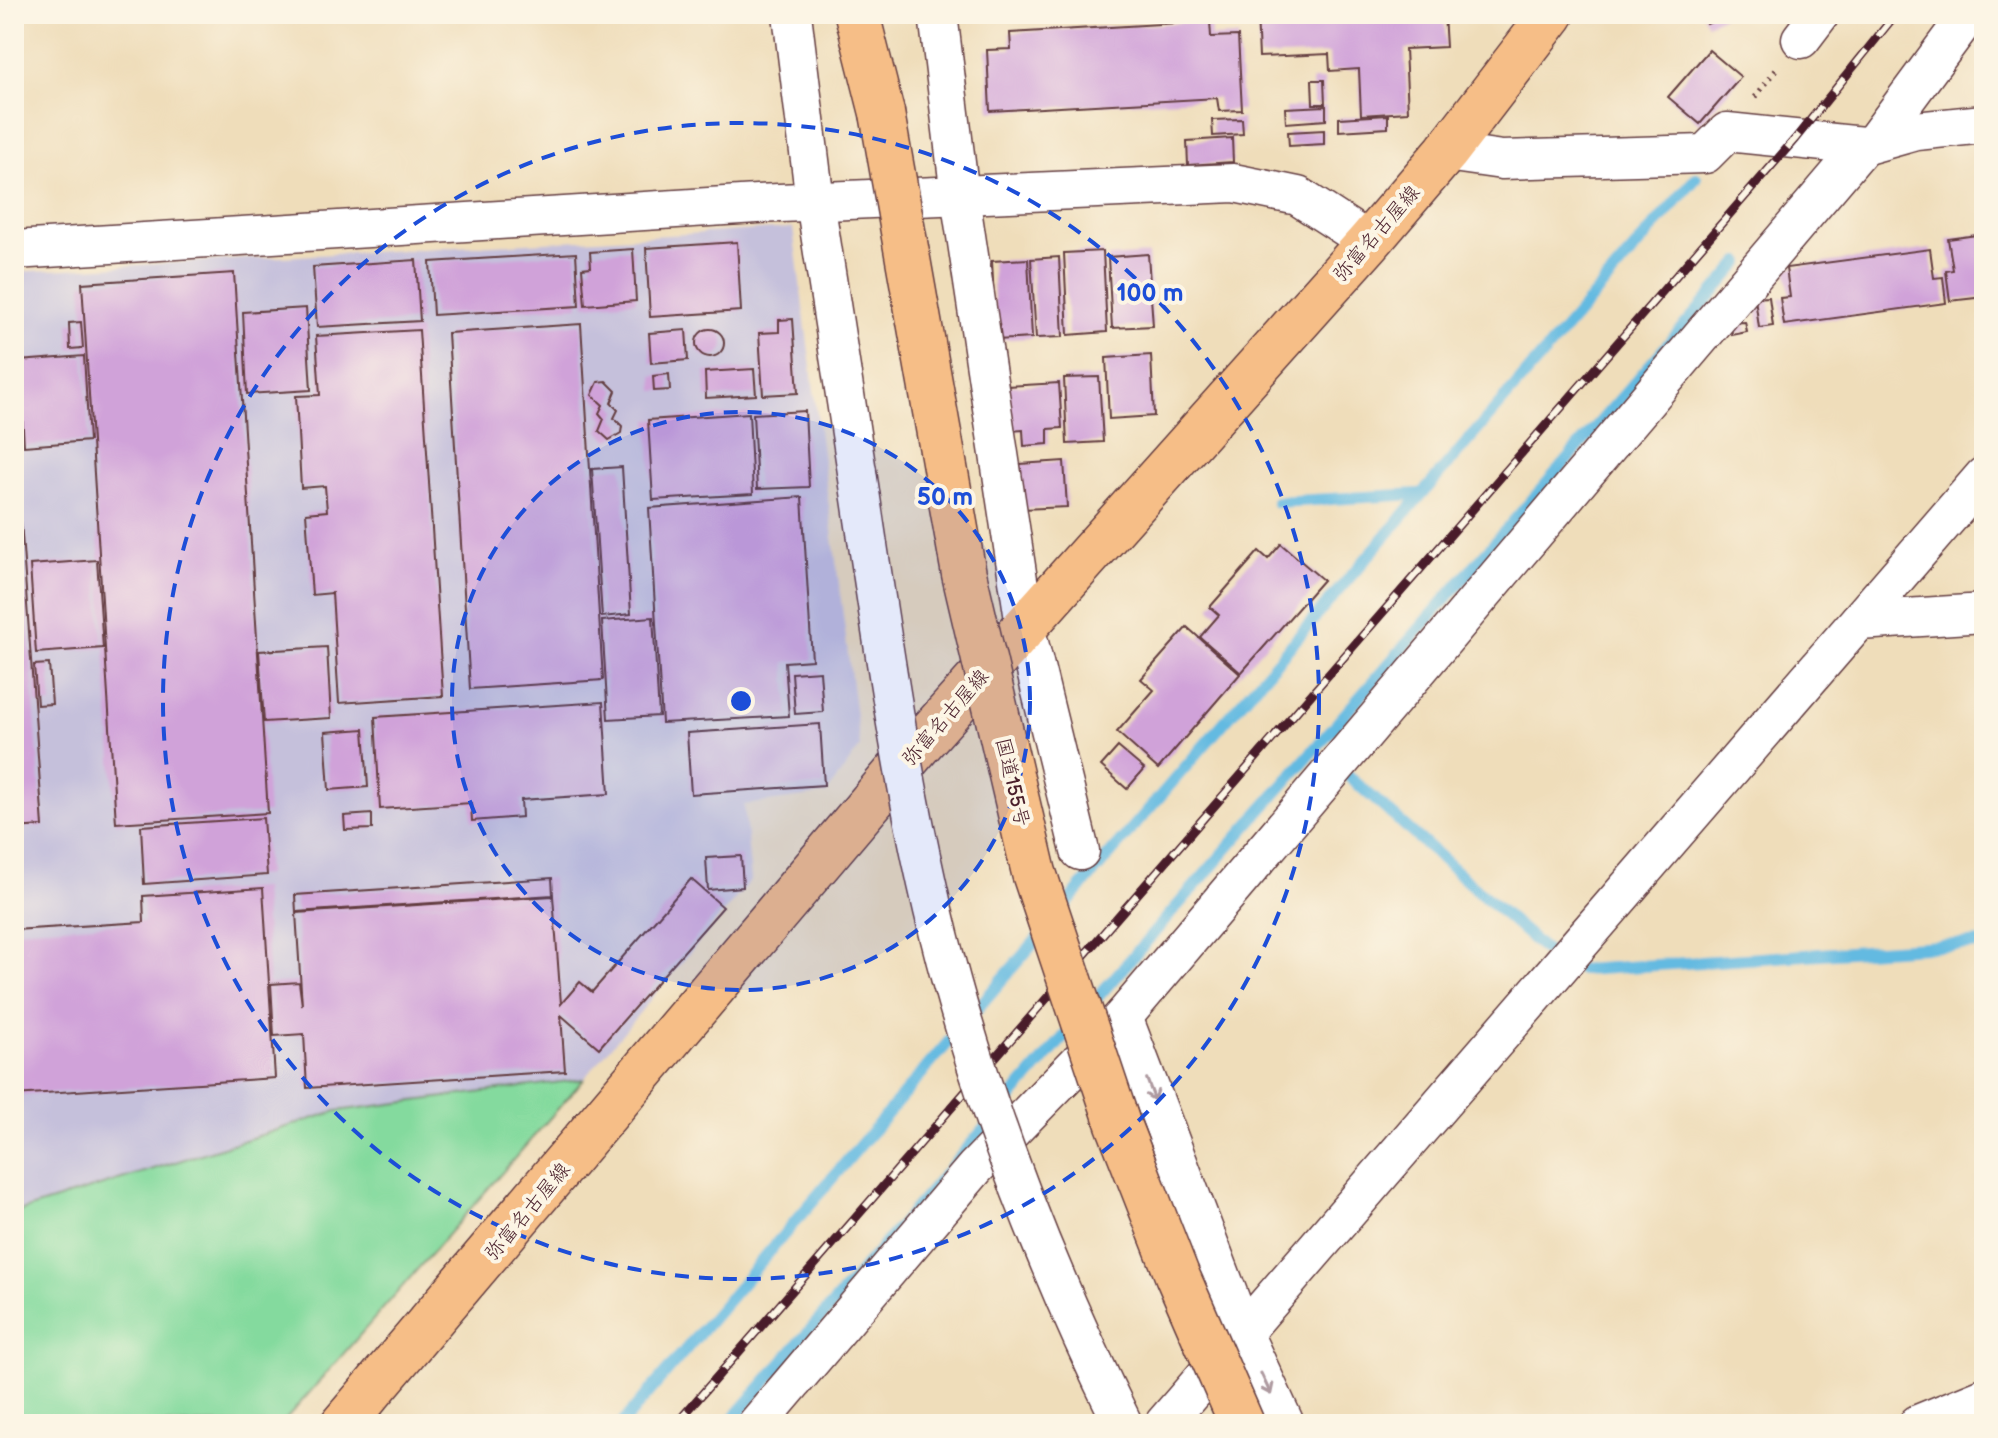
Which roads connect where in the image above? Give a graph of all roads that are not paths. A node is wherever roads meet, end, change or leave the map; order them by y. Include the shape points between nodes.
1 (792, 14) edge
2 (857, 14) edge
3 (877, 14) edge
4 (938, 14) edge
5 (1552, 14) edge
6 (1969, 14) edge
7 (882, 113) junction
8 (1984, 124) edge
9 (1869, 144) junction
10 (1446, 152) junction
11 (960, 196) junction
12 (815, 201) junction
13 (1369, 242) junction
14 (14, 250) edge
15 (1984, 476) edge
16 (1984, 613) edge
17 (1859, 621) junction
18 (1025, 626) junction
19 (1080, 851) dead end
20 (1123, 1017) junction
21 (1243, 1333) junction
22 (1984, 1397) edge
23 (343, 1424) edge
24 (757, 1424) edge
25 (1123, 1424) edge
26 (1164, 1424) edge
27 (1242, 1424) edge
28 (1285, 1424) edge
29 (1918, 1424) edge

1 - 12 street
2 - 7 main road, 国道155号
3 - 7 main road, 国道155号
4 - 11 street
5 - 10 main road, 弥富名古屋線
6 - 9 street
7 - 27 main road, 国道155号, bridge via 964,574 1034,873 1118,1124
8 - 9 street via 1916,131
9 - 10 street via 1727,132 1705,154 1502,160
9 - 20 street
10 - 13 main road, 弥富名古屋線
11 - 12 street
11 - 13 street via 1234,183 1298,196
11 - 18 street
12 - 14 street
12 - 25 street, bridge via 921,848 952,985 1016,1176
13 - 18 main road, 弥富名古屋線
15 - 17 street
16 - 17 street
17 - 21 street
18 - 19 street
18 - 23 main road, 弥富名古屋線
20 -> 21 street
20 - 24 street via 975,1168
21 - 26 street
21 -> 28 street
22 - 29 street

